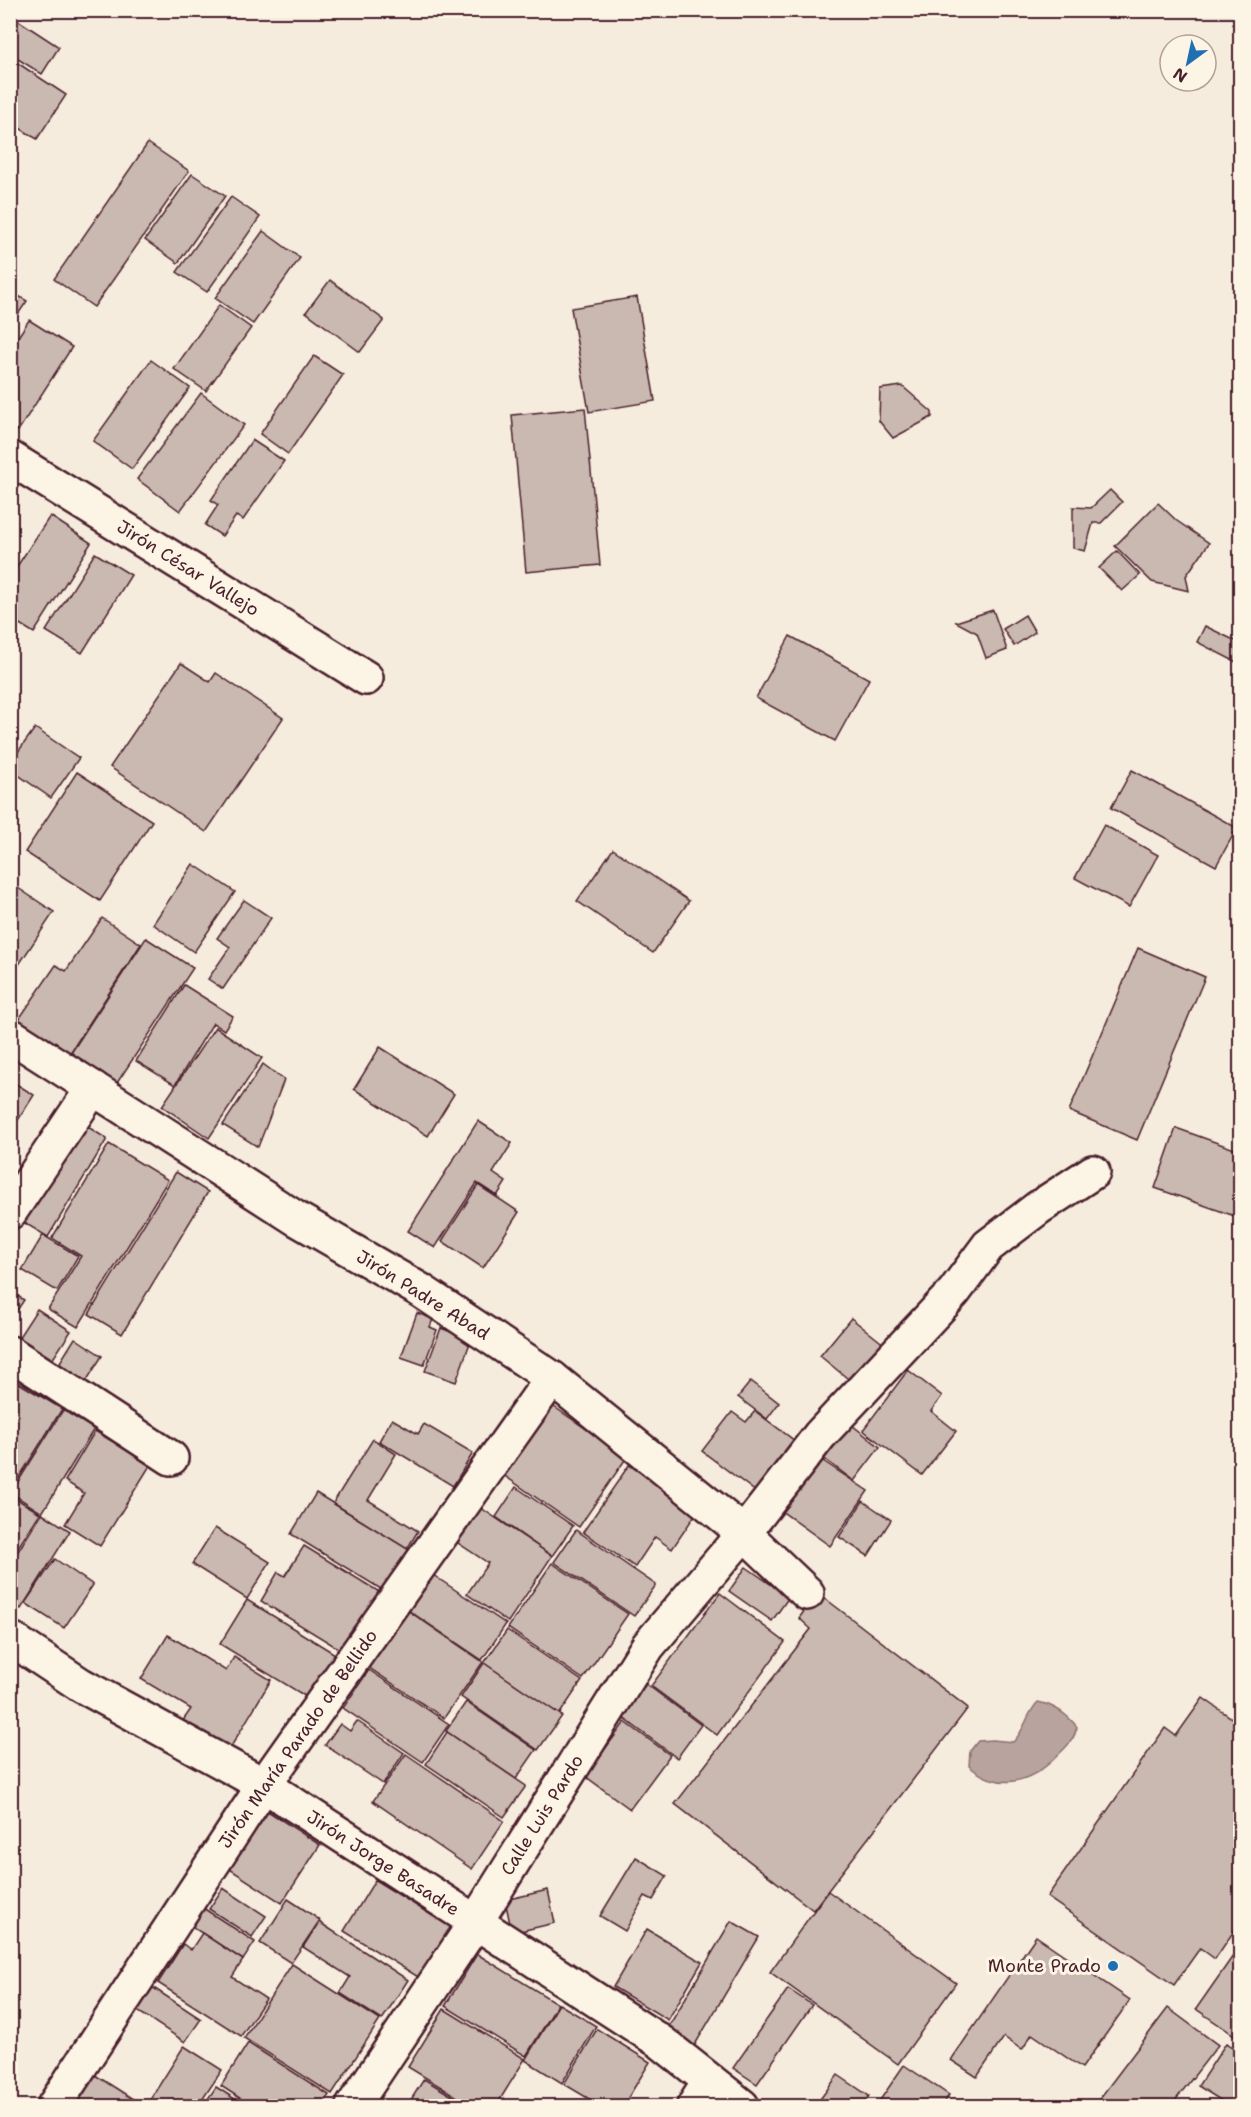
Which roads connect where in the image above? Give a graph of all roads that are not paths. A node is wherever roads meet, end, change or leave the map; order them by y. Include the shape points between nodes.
1 (10, 458) edge
2 (366, 678) dead end
3 (10, 1035) edge
4 (93, 1088) junction
5 (1093, 1172) dead end
6 (10, 1212) edge
7 (10, 1353) edge
8 (552, 1378) junction
9 (171, 1458) dead end
10 (744, 1533) junction
11 (807, 1593) dead end
12 (10, 1638) edge
13 (264, 1785) junction
14 (475, 1923) junction
15 (702, 2094) edge
16 (54, 2106) edge
17 (353, 2106) edge
18 (742, 2106) edge

1 - 2 street, Jirón César Vallejo
3 - 4 street, Jirón Padre Abad
4 - 6 street
4 - 8 street, Jirón Padre Abad via 297,1219 420,1290
5 - 10 street, Calle Luis Pardo via 988,1246 954,1292 820,1435
7 - 9 street
8 - 10 street, Jirón Padre Abad
8 - 13 street, Jirón María Parado de Bellido
10 - 11 street, Jirón Padre Abad
10 - 14 street, Calle Luis Pardo via 648,1646
12 - 13 street, Jirón Jorge Basadre via 81,1685
13 - 14 street, Jirón Jorge Basadre
13 - 16 street, Jirón María Parado de Bellido
14 - 15 street, Jirón Jorge Basadre via 661,2042
14 - 17 street, Calle Luis Pardo
15 - 18 street, Jirón Jorge Basadre

